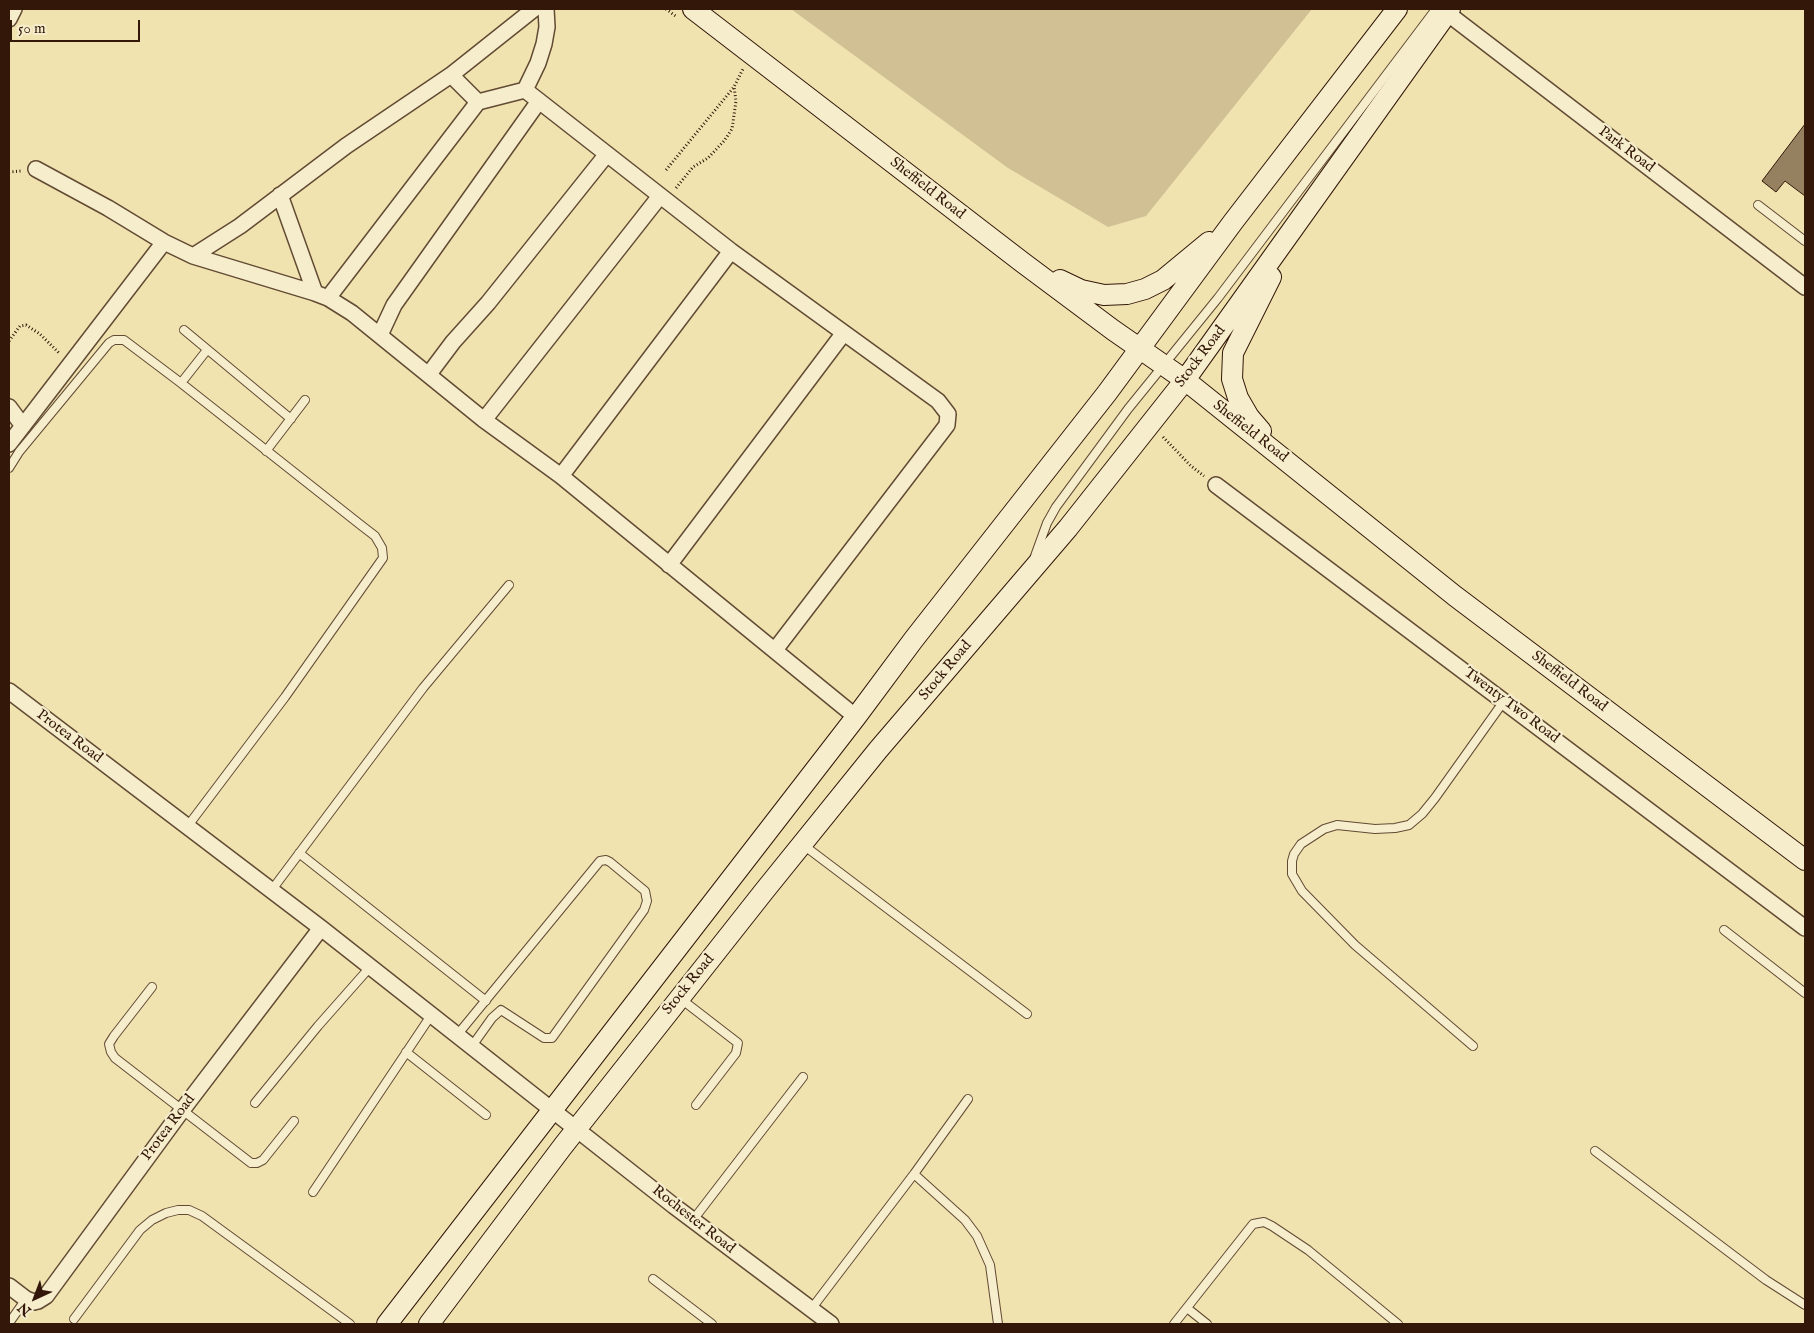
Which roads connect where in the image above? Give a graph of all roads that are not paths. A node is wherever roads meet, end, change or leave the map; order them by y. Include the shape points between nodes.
1 (14, 9) edge
2 (534, 9) edge
3 (546, 9) edge
4 (692, 9) edge
5 (1397, 9) edge
6 (1444, 10) edge
7 (9, 19) edge
8 (451, 75) junction
9 (525, 90) junction
10 (539, 101) junction
11 (478, 102) junction
12 (607, 154) junction
13 (36, 169) dead end
14 (280, 196) junction
15 (664, 198) junction
16 (1758, 205) dead end
17 (1234, 222) junction
18 (1292, 232) junction
19 (1805, 241) edge
20 (164, 242) junction
21 (731, 251) junction
22 (194, 256) junction
23 (1022, 262) junction
24 (1805, 287) edge
25 (321, 295) junction
26 (184, 330) dead end
27 (843, 334) junction
28 (380, 335) junction
29 (1140, 347) junction
30 (207, 350) junction
31 (1164, 365) junction
32 (429, 374) junction
33 (1185, 380) junction
34 (181, 383) junction
35 (305, 400) dead end
36 (9, 408) edge
37 (291, 419) junction
38 (484, 420) junction
39 (23, 426) junction
40 (9, 444) edge
41 (266, 451) junction
42 (9, 468) edge
43 (1296, 468) junction
44 (561, 476) junction
45 (1216, 485) road end
46 (670, 565) junction
47 (1030, 572) junction
48 (508, 585) dead end
49 (775, 650) junction
50 (9, 691) edge
51 (1504, 701) junction
52 (856, 717) junction
53 (186, 827) junction
54 (802, 844) junction
55 (299, 853) junction
56 (1805, 860) edge
57 (271, 891) junction
58 (321, 928) junction
59 (1805, 928) edge
60 (1724, 930) dead end
61 (371, 966) junction
62 (152, 987) dead end
63 (1805, 993) edge
64 (679, 998) junction
65 (486, 1001) junction
66 (432, 1014) junction
67 (1028, 1014) dead end
68 (458, 1034) junction
69 (472, 1046) junction
70 (1473, 1046) dead end
71 (406, 1052) junction
72 (803, 1077) dead end
73 (968, 1098) dead end
74 (255, 1103) dead end
75 (696, 1105) dead end
76 (183, 1110) junction
77 (552, 1110) junction
78 (486, 1115) dead end
79 (294, 1121) dead end
80 (577, 1130) junction
81 (1595, 1152) dead end
82 (914, 1174) junction
83 (313, 1192) dead end
84 (693, 1220) junction
85 (653, 1279) dead end
86 (9, 1286) edge
87 (26, 1299) junction
88 (1805, 1304) edge
89 (812, 1308) junction
90 (1187, 1308) junction
91 (74, 1319) dead end
92 (9, 1323) edge
93 (350, 1324) edge
94 (387, 1324) edge
95 (429, 1324) edge
96 (712, 1324) edge
97 (831, 1324) edge
98 (998, 1324) edge
99 (1174, 1324) edge
100 (1207, 1324) edge
101 (1398, 1324) edge

1 - 7 street
2 - 8 street
3 - 9 street via 544,44
4 - 23 main road, Sheffield Road
5 - 17 main road, Stock Road
6 - 18 main road, Stock Road
6 - 24 street, Park Road
6 - 31 lane
8 - 11 street
8 - 14 street via 346,146
9 - 10 street
9 - 11 street
10 - 12 street
10 - 28 street via 394,305
11 - 25 street
12 - 15 street
12 - 32 street
13 - 20 street
14 - 22 street
14 - 25 street
15 - 21 street
15 - 38 street
16 - 19 lane
17 - 23 main road via 1163,280 1127,294 1104,295 1081,290
17 - 29 main road, Stock Road
18 - 33 main road, Stock Road
18 - 43 main road via 1233,353 1232,379 1249,417
20 - 22 street
20 - 39 street
21 - 27 street
21 - 44 street
22 - 25 street
23 - 29 main road, Sheffield Road
25 - 28 street
26 - 30 lane
27 - 46 street
27 - 49 street via 938,401 948,419
28 - 32 street
29 - 31 main road, Sheffield Road
29 - 52 main road, Stock Road
30 - 34 lane
30 - 37 lane
31 - 33 main road, Sheffield Road
31 - 47 lane via 1056,508
32 - 38 street
33 - 43 main road, Sheffield Road
33 - 47 main road, Stock Road
34 - 41 lane
34 - 42 lane via 124,340 114,340
35 - 37 lane
36 - 39 street
37 - 41 lane
38 - 44 street
39 - 40 street
41 - 53 lane via 375,536 383,558 285,697
43 - 56 main road, Sheffield Road via 1455,596
44 - 46 street
45 - 51 street, Twenty Two Road
46 - 49 street
47 - 54 main road, Stock Road
48 - 55 lane via 423,688
49 - 52 street
50 - 53 street, Protea Road
51 - 59 street, Twenty Two Road
51 - 70 lane via 1435,798 1409,825 1375,829 1330,827 1313,834 1301,844 1292,862 1292,874 1302,891 1355,945
52 - 77 main road, Stock Road
53 - 57 street, Protea Road
54 - 64 main road, Stock Road
54 - 67 lane
55 - 57 lane
55 - 65 lane
57 - 58 street, Protea Road
58 - 61 street, Protea Road
58 - 76 street, Protea Road
60 - 63 lane
61 - 66 street, Protea Road
61 - 74 lane
62 - 76 lane via 114,1036 109,1044 111,1052
64 - 75 lane via 738,1043 736,1052
64 - 80 main road, Stock Road
65 - 68 lane
65 - 69 lane via 600,861 610,862 645,891 644,910 552,1038 544,1038 501,1010
66 - 68 street, Protea Road
66 - 71 lane
68 - 69 street, Protea Road
69 - 77 street, Protea Road
71 - 78 lane
71 - 83 lane
72 - 84 lane
73 - 82 lane
76 - 79 lane via 251,1163 263,1160
76 - 87 street, Protea Road via 46,1296 38,1302
77 - 80 street, Rochester Road
77 - 94 main road, Stock Road
80 - 84 street, Rochester Road
80 - 95 main road, Stock Road
81 - 88 lane via 1766,1280
82 - 89 lane
82 - 98 lane via 966,1220 978,1236 990,1265
84 - 89 street, Rochester Road
85 - 96 lane
86 - 87 street
87 - 92 lane
89 - 97 street, Rochester Road
90 - 99 lane
90 - 100 lane
90 - 101 lane via 1253,1224 1264,1222 1308,1250
91 - 93 lane via 140,1230 166,1213 189,1210 202,1216

